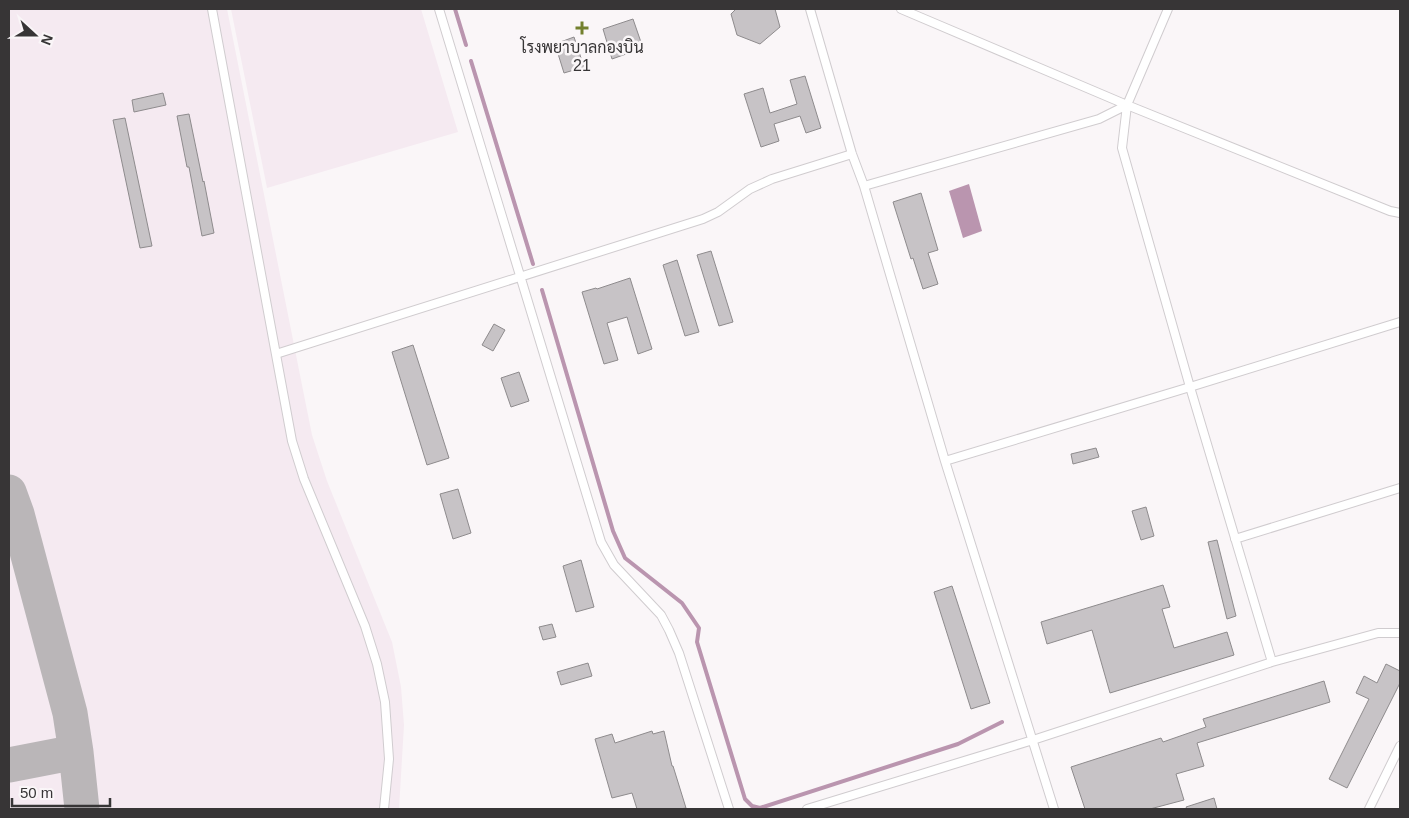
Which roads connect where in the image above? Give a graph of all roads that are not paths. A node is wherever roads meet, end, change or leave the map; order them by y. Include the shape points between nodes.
1 (212, 9) edge
2 (439, 9) edge
3 (810, 9) edge
4 (901, 9) edge
5 (1168, 9) edge
6 (1127, 105) junction
7 (852, 154) junction
8 (864, 186) junction
9 (1400, 213) edge
10 (520, 277) junction
11 (1400, 322) edge
12 (276, 354) junction
13 (1190, 387) junction
14 (945, 461) junction
15 (1400, 488) edge
16 (1235, 539) junction
17 (1400, 633) edge
18 (1272, 662) junction
19 (1033, 740) junction
20 (1400, 746) edge
21 (384, 809) edge
22 (729, 809) edge
23 (807, 809) edge
24 (1054, 809) edge
25 (1368, 809) edge

1 - 12 lane
2 - 10 lane
3 - 7 lane
4 - 6 lane
5 - 6 lane
6 - 8 lane via 1099,119
6 - 9 lane
6 - 13 lane via 1122,148
7 - 8 lane
7 - 10 lane via 772,179 703,219
8 - 14 lane
10 - 12 lane
10 - 22 lane via 601,542 614,565 661,615 669,630
11 - 13 lane
12 - 21 lane via 292,441 304,479 377,664 385,702 389,760
13 - 14 lane
13 - 16 lane
14 - 19 lane
15 - 16 lane
16 - 18 lane
17 - 18 lane via 1378,633
18 - 19 lane
19 - 23 lane
19 - 24 lane
20 - 25 lane

